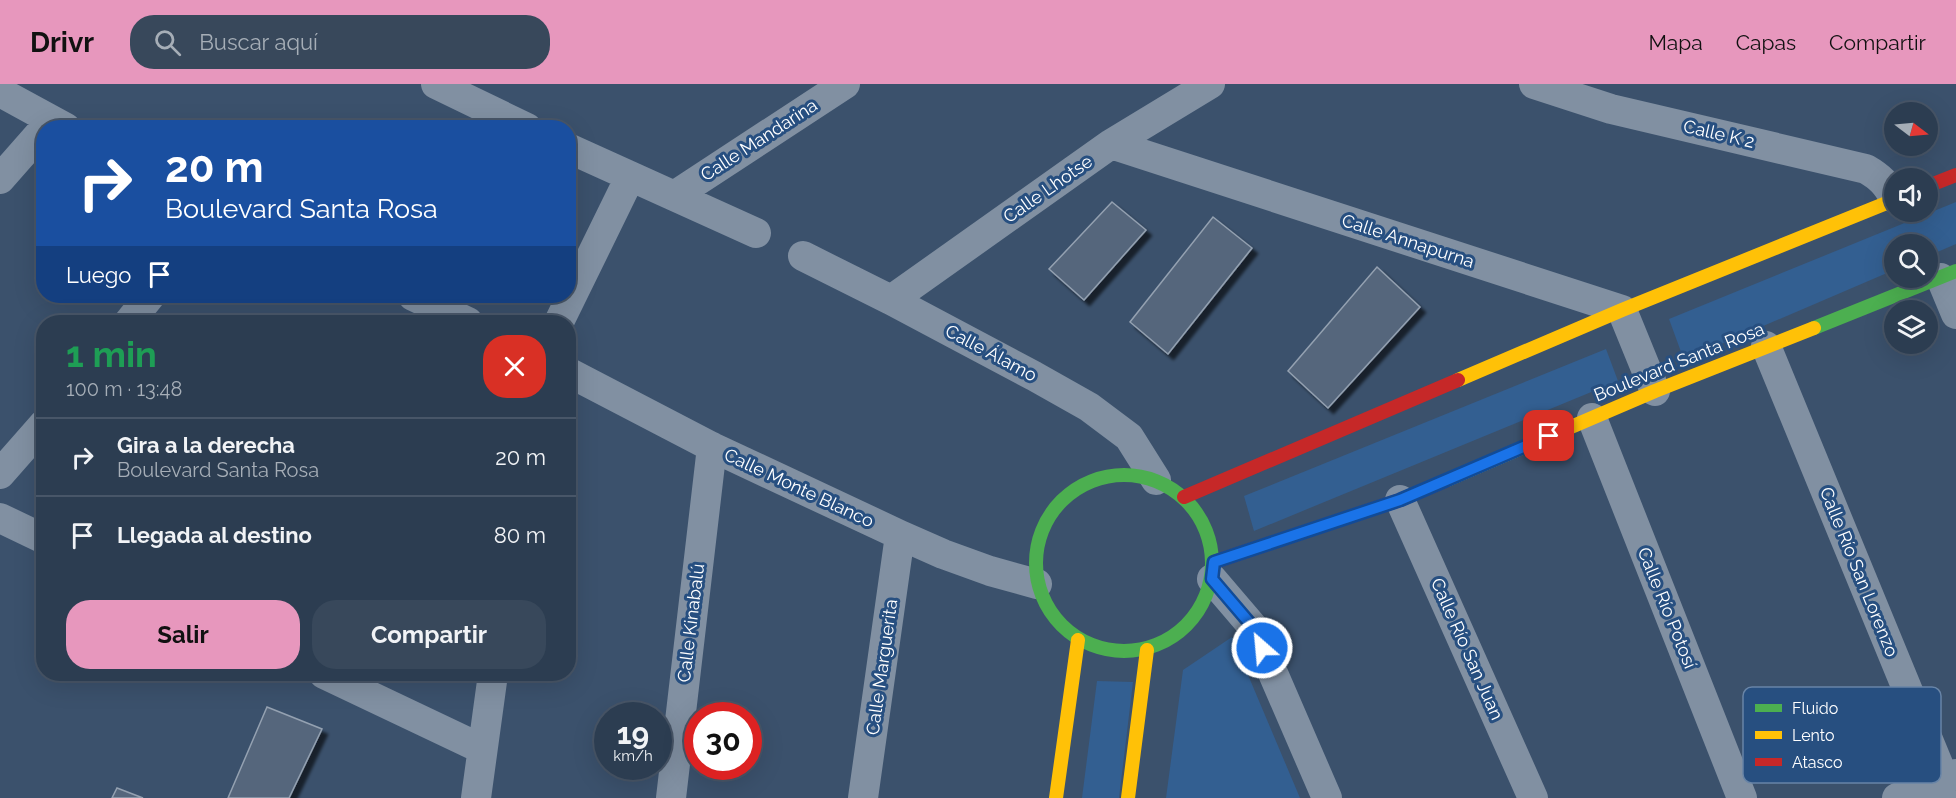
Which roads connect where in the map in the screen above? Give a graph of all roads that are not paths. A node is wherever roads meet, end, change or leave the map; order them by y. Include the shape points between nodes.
1 (436, 84) edge
2 (845, 84) edge
3 (1210, 84) edge
4 (1534, 84) edge
5 (0, 92) edge
6 (42, 120) edge
7 (510, 120) edge
8 (36, 142) edge
9 (1111, 144) junction
10 (576, 152) edge
11 (1956, 175) edge
12 (630, 177) junction
13 (0, 179) edge
14 (1884, 181) edge
15 (1938, 182) edge
16 (674, 196) junction
17 (1884, 203) edge
18 (756, 233) dead end
19 (803, 256) dead end
20 (1949, 275) edge
21 (576, 287) edge
22 (891, 300) junction
23 (144, 303) edge
24 (428, 303) edge
25 (1622, 310) junction
26 (1956, 314) edge
27 (135, 315) edge
28 (453, 315) edge
29 (1766, 346) junction
30 (576, 376) edge
31 (1655, 391) junction
32 (1592, 418) junction
33 (36, 433) edge
34 (712, 447) junction
35 (0, 474) edge
36 (1156, 480) junction
37 (1184, 497) junction
38 (1400, 500) junction
39 (0, 518) edge
40 (36, 535) edge
41 (900, 536) junction
42 (1213, 570) junction
43 (1037, 584) junction
44 (1078, 640) junction
45 (1146, 650) junction
46 (339, 681) edge
47 (492, 681) edge
48 (1910, 687) edge
49 (482, 749) junction
50 (1941, 760) edge
51 (1951, 784) edge
52 (476, 798) edge
53 (670, 798) edge
54 (863, 798) edge
55 (1056, 798) edge
56 (1128, 798) edge
57 (1327, 798) edge
58 (1533, 798) edge
59 (1742, 798) edge
60 (1897, 798) edge

1 - 7 street
2 - 16 street, Calle Mandarina
3 - 9 street, Calle Lhotse
4 - 14 street, Calle K 2 via 1611,109 1866,169
5 - 6 street
8 - 13 street
9 - 22 street, Calle Lhotse
9 - 25 street, Calle Annapurna
10 - 12 street
11 - 15 street
12 - 16 street
12 - 21 street
16 - 18 street
17 - 25 street
19 - 22 street, Calle Álamo
20 - 26 street
20 - 29 street, Boulevard Santa Rosa
22 - 36 street, Calle Álamo via 1089,407 1129,437
23 - 27 street
24 - 28 street
25 - 31 street
25 - 37 street
29 - 31 street, Boulevard Santa Rosa
29 - 48 street, Calle Río San Lorenzo
30 - 34 street, Calle Monte Blanco
31 - 32 street, Boulevard Santa Rosa
32 - 38 street, Boulevard Santa Rosa
32 - 59 street, Calle Río Potosí
33 - 35 street
34 - 41 street, Calle Monte Blanco
34 - 53 street, Calle Kinabalú
36 - 37 street
36 - 43 street via 1133,474 1109,476 1086,483 1066,496 1050,514 1040,536 1035,560
37 - 42 street via 1206,526
38 - 42 street, Boulevard Santa Rosa
38 - 58 street, Calle Río San Juan
39 - 40 street
41 - 43 street, Calle Monte Blanco via 990,571
41 - 54 street, Calle Marguerita
42 - 45 street via 1200,611 1177,636
42 - 57 street via 1253,627
43 - 44 street via 1052,616
44 - 45 street via 1111,652
44 - 55 street
45 - 56 street
46 - 49 street
47 - 49 street
49 - 52 street
50 - 51 street, Calle Río San Lorenzo
51 - 60 street

